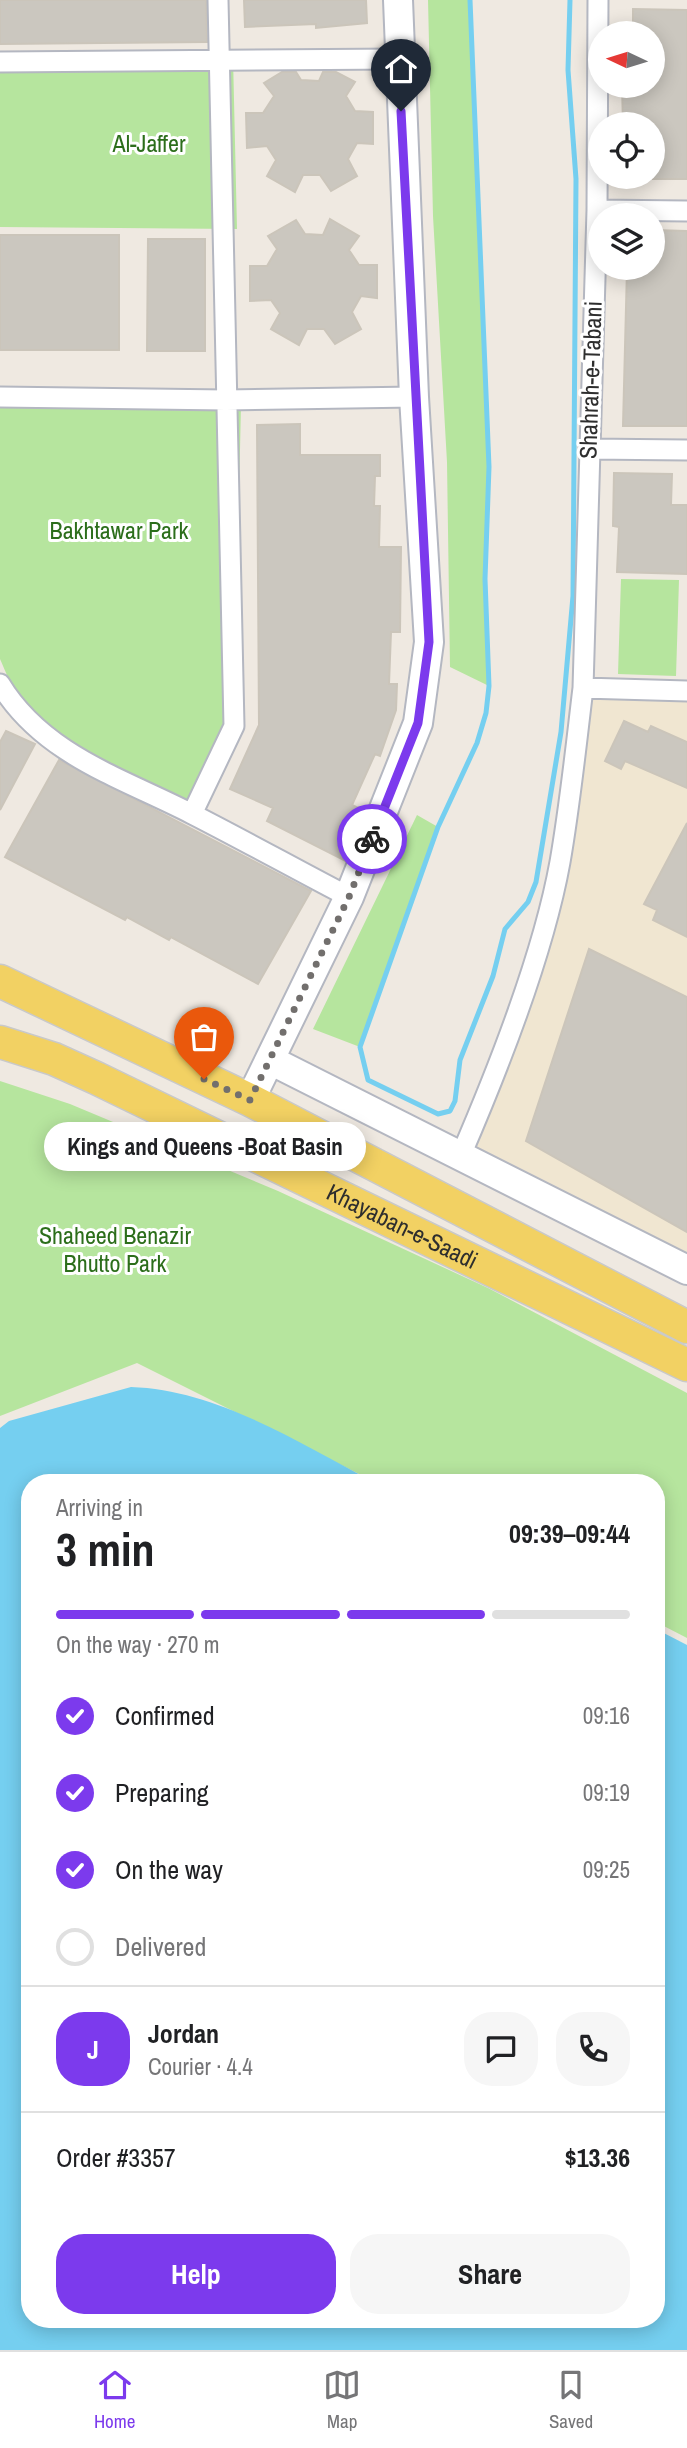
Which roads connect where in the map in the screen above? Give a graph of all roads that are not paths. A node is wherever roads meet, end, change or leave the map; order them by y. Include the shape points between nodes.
1 (218, 0) edge
2 (398, 0) edge
3 (598, 0) edge
4 (220, 59) junction
5 (399, 59) junction
6 (0, 62) edge
7 (597, 203) edge
8 (665, 211) edge
9 (687, 211) edge
10 (595, 280) edge
11 (0, 397) edge
12 (414, 397) junction
13 (226, 400) junction
14 (589, 449) junction
15 (687, 450) edge
16 (0, 684) edge
17 (583, 688) junction
18 (687, 691) edge
19 (192, 814) junction
20 (349, 897) junction
21 (0, 981) edge
22 (0, 989) edge
23 (44, 1004) junction
24 (0, 1042) edge
25 (0, 1058) edge
26 (270, 1060) junction
27 (96, 1078) junction
28 (250, 1100) junction
29 (461, 1155) junction
30 (687, 1270) edge
31 (687, 1328) edge
32 (687, 1365) edge

1 - 4 street
2 - 5 street
3 - 7 street, Shahrah-e-Tabani
4 - 5 street
4 - 6 street
4 - 13 street
5 - 12 street
8 - 9 street
10 - 14 street, Shahrah-e-Tabani
11 - 13 street
12 - 13 street
12 - 20 street via 429,642 418,723
13 - 19 street via 234,726
14 - 15 street
14 - 17 street, Shahrah-e-Tabani
16 - 19 street via 43,736 70,755
17 - 18 street
17 - 29 street, Shahrah-e-Tabani via 550,907 517,1011
19 - 20 street
20 - 26 street
21 - 23 main road
22 - 23 main road
23 - 28 main road, Khayaban-e-Saadi
24 - 27 main road, Khayaban-e-Saadi
25 - 27 main road
26 - 28 street
26 - 29 street
27 - 32 main road, Khayaban-e-Saadi
28 - 31 main road, Khayaban-e-Saadi
29 - 30 street

